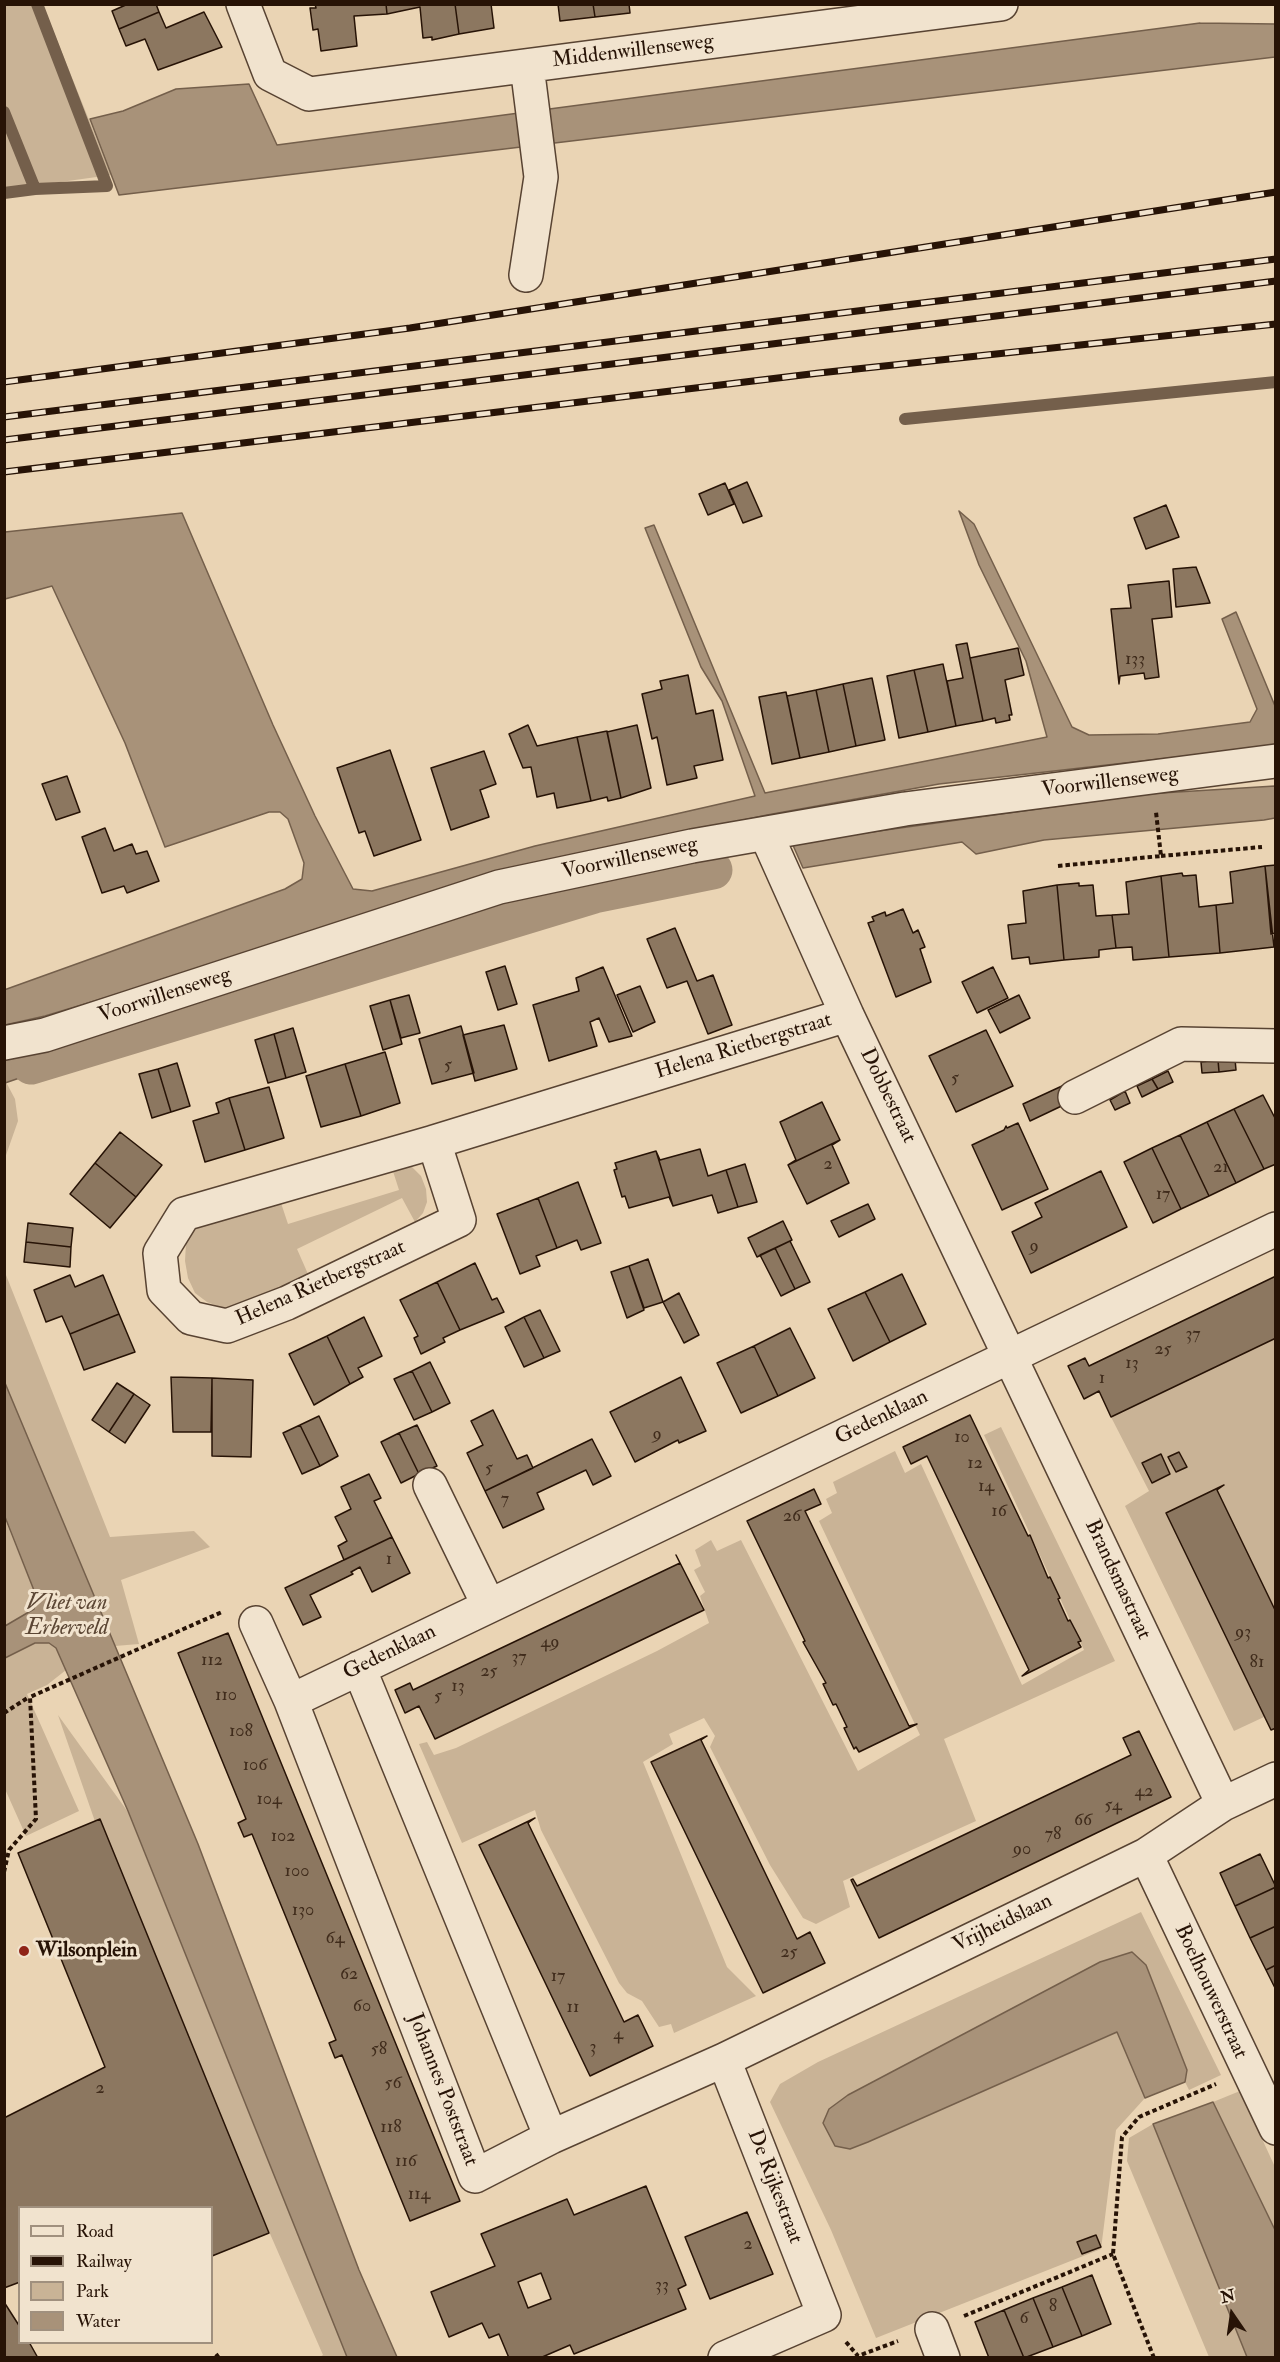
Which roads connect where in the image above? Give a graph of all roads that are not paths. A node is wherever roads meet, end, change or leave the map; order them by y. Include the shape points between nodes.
1 (243, 4) edge
2 (1001, 4) edge
3 (818, 16) edge
4 (527, 66) junction
5 (526, 275) dead end
6 (1275, 761) edge
7 (766, 834) junction
8 (847, 1015) junction
9 (4, 1043) edge
10 (1275, 1046) edge
11 (1075, 1097) dead end
12 (434, 1142) junction
13 (1275, 1229) edge
14 (1012, 1356) junction
15 (430, 1485) dead end
16 (489, 1606) junction
17 (256, 1623) road end
18 (359, 1668) junction
19 (291, 1701) junction
20 (1275, 1779) edge
21 (1223, 1804) junction
22 (1146, 1855) junction
23 (724, 2060) junction
24 (1275, 2128) edge
25 (551, 2137) junction
26 (725, 2358) edge

1 - 4 street, Middenwillenseweg via 270,74 309,94
2 - 3 street, Middenwillenseweg
3 - 4 street, Middenwillenseweg
4 - 5 street via 541,177
6 - 7 street, Voorwillenseweg via 904,809
7 - 8 street, Dobbestraat
7 - 9 street, Voorwillenseweg via 499,887 45,1035
8 - 12 street, Helena Rietbergstraat
8 - 14 street, Dobbestraat
10 - 11 street via 1181,1044
12 - 12 street, Helena Rietbergstraat via 459,1220 287,1303 227,1326 190,1318 164,1290 160,1253 184,1214
13 - 14 street, Gedenklaan
14 - 16 street, Gedenklaan
14 - 21 street, Brandsmastraat
15 - 16 street
16 - 18 street, Gedenklaan
17 - 19 street, Johannes Poststraat
18 - 19 street, Gedenklaan
18 - 25 street
19 - 25 street, Johannes Poststraat via 475,2175
20 - 21 street, Vrijheidslaan
21 - 22 street, Vrijheidslaan
22 - 23 street, Vrijheidslaan
22 - 24 street, Boelhouwerstraat
23 - 25 street, Vrijheidslaan
23 - 26 street, De Rijkestraat via 824,2315

